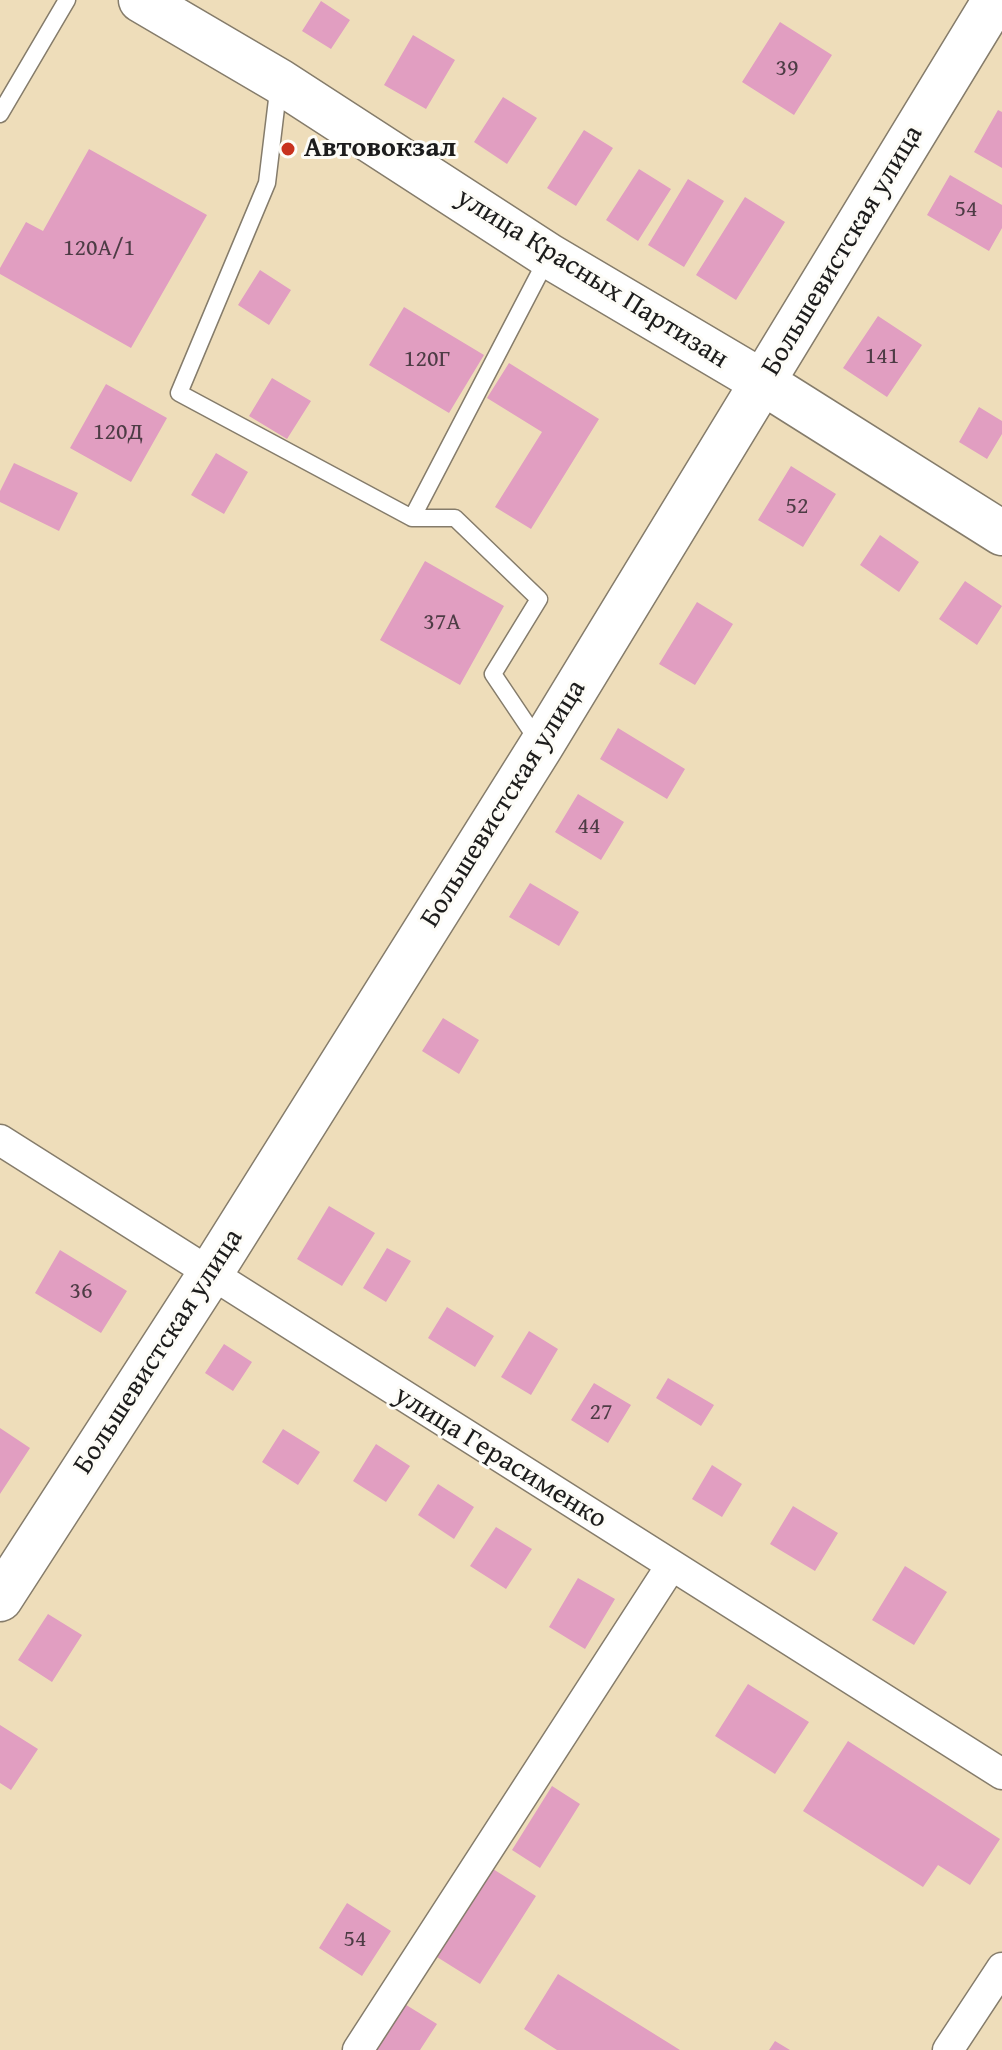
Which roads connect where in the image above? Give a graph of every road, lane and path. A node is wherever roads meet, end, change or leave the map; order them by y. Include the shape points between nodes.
1 (67, 0) edge
2 (141, 0) edge
3 (995, 0) edge
4 (279, 81) junction
5 (0, 114) edge
6 (549, 256) junction
7 (764, 383) junction
8 (412, 518) junction
9 (1002, 533) edge
10 (541, 746) junction
11 (0, 1140) edge
12 (210, 1274) junction
13 (671, 1566) junction
14 (0, 1599) edge
15 (1002, 1774) edge
16 (1002, 1968) edge
17 (358, 2050) edge
18 (948, 2050) edge

1 - 5 lane
2 - 4 main road, улица Красных Партизан
3 - 7 main road, Большевистская улица
4 - 6 main road, улица Красных Партизан
4 - 8 lane via 267,183 179,393
6 - 7 main road, улица Красных Партизан
6 - 8 lane
7 - 9 main road, улица Красных Партизан
7 - 10 main road, Большевистская улица
8 - 10 lane via 455,518 539,599 493,674
10 - 12 main road, Большевистская улица
11 - 12 street, улица Герасименко
12 - 13 street, улица Герасименко
12 - 14 main road, Большевистская улица
13 - 15 street, улица Герасименко
13 - 17 street
16 - 18 street

